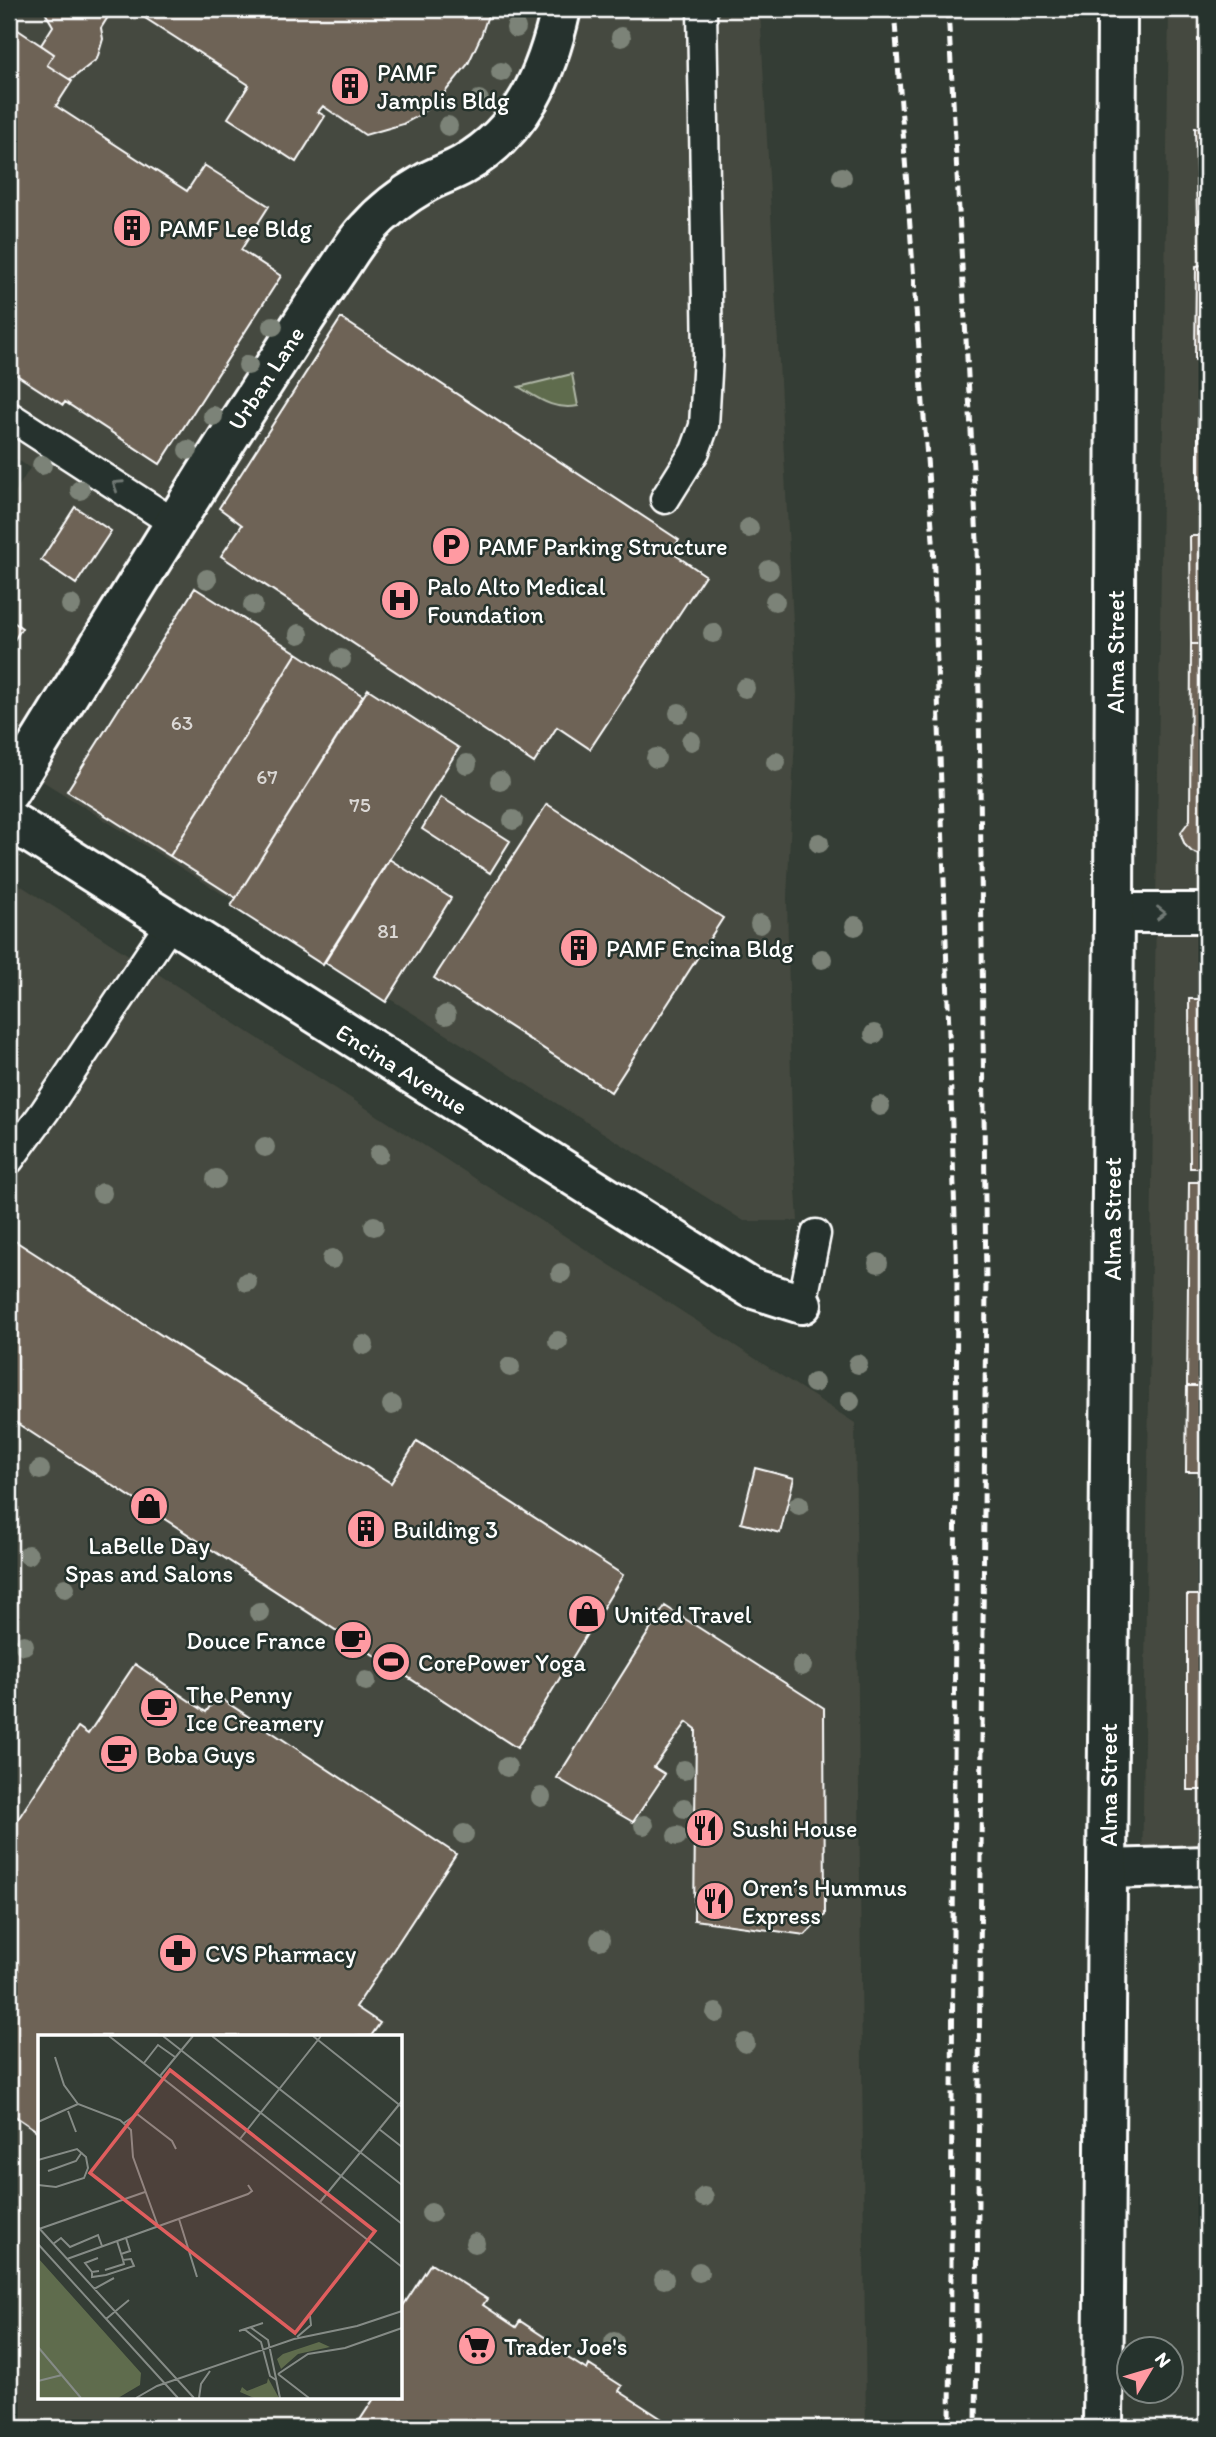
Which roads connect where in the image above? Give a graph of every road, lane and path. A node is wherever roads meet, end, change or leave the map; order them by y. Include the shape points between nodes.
1 (561, 9) edge
2 (702, 9) edge
3 (1117, 9) edge
4 (9, 416) edge
5 (665, 499) dead end
6 (174, 523) junction
7 (9, 792) edge
8 (9, 820) edge
9 (1114, 913) junction
10 (1207, 913) edge
11 (172, 921) junction
12 (9, 1160) edge
13 (816, 1234) dead end
14 (802, 1304) joint
15 (1207, 1866) edge
16 (1107, 1869) junction
17 (1103, 2428) edge

1 - 6 main road, Urban Lane via 548,61 512,124 476,157 424,184 365,230
2 - 5 lane via 708,356 704,426 695,451
3 - 9 main road, Alma Street
6 -> 4 lane
6 - 7 main road, Urban Lane
8 - 11 main road, Encina Avenue
9 -> 10 main road
9 - 16 main road, Alma Street
11 - 12 lane
11 - 14 main road, Encina Avenue via 751,1287
13 - 14 lane
15 - 16 main road
16 - 17 main road, Alma Street

